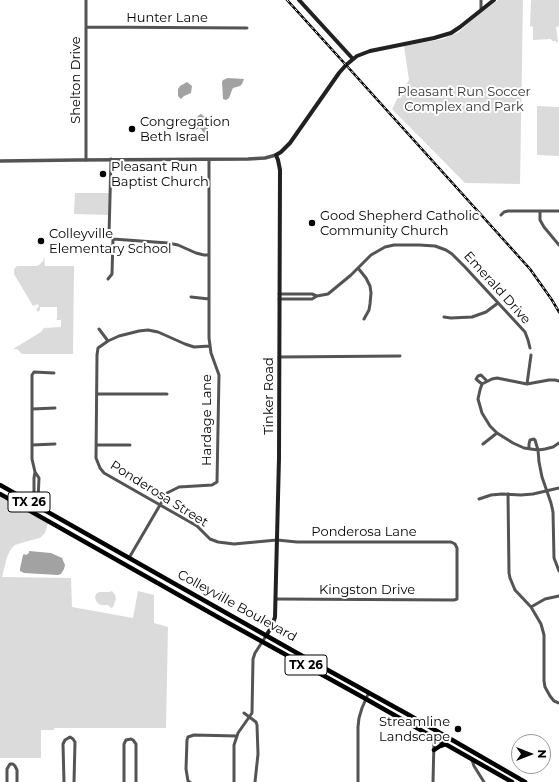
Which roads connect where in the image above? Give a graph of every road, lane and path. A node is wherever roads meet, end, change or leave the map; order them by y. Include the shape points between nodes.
1 (86, 0) edge
2 (299, 0) edge
3 (481, 0) edge
4 (494, 0) edge
5 (481, 10) junction
6 (86, 27) junction
7 (247, 28) dead end
8 (353, 59) junction
9 (276, 155) junction
10 (86, 160) junction
11 (111, 160) junction
12 (209, 160) junction
13 (0, 161) edge
14 (559, 211) edge
15 (540, 212) junction
16 (501, 215) dead end
17 (113, 239) junction
18 (559, 245) edge
19 (209, 256) junction
20 (358, 268) junction
21 (108, 279) dead end
22 (279, 296) junction
23 (191, 297) dead end
24 (209, 299) junction
25 (498, 303) junction
26 (444, 317) dead end
27 (364, 319) dead end
28 (99, 329) dead end
29 (108, 341) junction
30 (210, 346) junction
31 (530, 348) dead end
32 (531, 355) dead end
33 (400, 356) dead end
34 (279, 357) junction
35 (54, 372) dead end
36 (487, 381) junction
37 (559, 381) edge
38 (482, 384) junction
39 (527, 384) junction
40 (97, 394) junction
41 (166, 394) dead end
42 (55, 408) dead end
43 (32, 409) junction
44 (497, 433) junction
45 (559, 443) edge
46 (55, 444) dead end
47 (483, 444) dead end
48 (32, 445) junction
49 (96, 445) junction
50 (130, 445) dead end
51 (529, 448) junction
52 (538, 450) junction
53 (35, 472) junction
54 (0, 486) edge
55 (34, 487) junction
56 (39, 487) junction
57 (559, 488) edge
58 (547, 490) junction
59 (0, 494) edge
60 (508, 494) junction
61 (479, 499) dead end
62 (160, 504) junction
63 (35, 505) junction
64 (32, 511) junction
65 (277, 540) junction
66 (129, 558) junction
67 (559, 572) edge
68 (188, 591) junction
69 (559, 596) edge
70 (186, 598) junction
71 (276, 599) junction
72 (457, 599) joint
73 (532, 607) junction
74 (266, 636) junction
75 (262, 642) junction
76 (369, 692) junction
77 (366, 698) junction
78 (559, 703) edge
79 (244, 713) dead end
80 (249, 718) junction
81 (438, 731) junction
82 (237, 736) junction
83 (435, 738) junction
84 (446, 744) junction
85 (434, 750) junction
86 (472, 760) junction
87 (7, 782) edge
88 (17, 782) edge
89 (64, 782) edge
90 (74, 782) edge
91 (124, 782) edge
92 (136, 782) edge
93 (190, 782) edge
94 (234, 782) edge
95 (255, 782) edge
96 (358, 782) edge
97 (433, 782) edge
98 (484, 782) edge
99 (512, 782) edge
100 (525, 782) edge

1 - 6 street, Shelton Drive
2 - 8 main road
3 - 5 street
4 - 5 main road
5 - 8 main road via 451,33 370,51
6 - 7 street, Hunter Lane
6 - 10 street, Shelton Drive
8 - 9 main road via 339,73 290,143
9 - 12 street via 248,160
9 - 22 main road, Tinker Road via 280,170
10 - 11 street
10 - 13 street
11 - 12 street
11 - 17 street via 109,235
12 - 19 street, Hardage Lane
14 - 15 street
15 - 16 street via 508,211
15 - 18 street via 544,228
17 - 19 street via 168,242
17 - 21 street via 112,274
19 - 24 street, Hardage Lane
20 - 22 street, Emerald Drive via 328,294
20 - 25 street, Emerald Drive via 381,248 419,244 439,247 452,254
20 - 27 street via 370,286 369,310
22 - 34 main road, Tinker Road
23 - 24 street
24 - 30 street, Hardage Lane
25 - 26 street via 486,312 472,317
25 - 31 street, Emerald Drive via 525,332
28 - 29 street
29 - 30 street via 124,334 148,330 194,347
29 - 40 street, Ponderosa Street via 98,350
30 - 62 street, Hardage Lane via 219,375 217,482 212,485 179,487 168,493
32 - 39 street
33 - 34 street
34 - 65 main road, Tinker Road
35 - 43 street via 34,372 32,375
36 - 38 street
36 - 38 street via 481,375 478,376 476,379
36 - 39 street via 497,378
37 - 39 street
38 - 44 street via 478,394 482,413
40 - 41 street
40 - 49 street, Ponderosa Street
42 - 43 street
43 - 48 street
44 - 47 street
44 - 51 street via 513,443
45 - 52 street
46 - 48 street
48 - 53 street
49 - 50 street
49 - 62 street, Ponderosa Street via 96,458 104,473
51 - 52 street
51 - 52 street via 530,440 534,439
52 - 58 street via 542,478
53 - 55 street
53 - 56 street via 39,478
54 - 63 main road, Colleyville Boulevard / TX 26
55 - 56 street
55 - 63 street
56 - 63 street
57 - 58 street
58 - 60 street via 532,494
58 - 67 street via 553,512 554,558
59 - 64 main road, Colleyville Boulevard / TX 26
60 - 61 street
60 - 73 street via 511,583
62 - 65 street, Ponderosa Street via 218,542 234,544
62 - 66 street, Hardage Lane
63 - 64 main road
63 - 66 main road, Colleyville Boulevard / TX 26
64 - 70 main road, Colleyville Boulevard / TX 26
65 - 71 main road, Tinker Road
65 - 72 street, Ponderosa Lane via 451,542 457,548
66 - 68 main road, Colleyville Boulevard / TX 26
68 - 70 main road
68 - 74 main road, Colleyville Boulevard / TX 26
69 - 73 street via 545,599
70 - 75 main road, Colleyville Boulevard / TX 26
71 - 72 street, Kingston Drive
71 - 74 main road, Tinker Road via 275,617
73 - 78 street via 543,629 545,687 550,696
74 - 75 street
74 - 76 main road, Colleyville Boulevard / TX 26
75 - 77 main road, Colleyville Boulevard / TX 26
75 - 80 street via 253,659 252,713
76 - 77 street
76 - 81 main road, Colleyville Boulevard / TX 26
77 - 83 main road, Colleyville Boulevard / TX 26
77 - 96 street via 358,725
79 - 80 street
80 - 82 street
80 - 95 street via 257,725 258,754
81 - 83 street
81 - 100 main road, Colleyville Boulevard / TX 26
82 - 93 street via 188,737 186,769
82 - 94 street via 234,745
83 - 84 main road, Colleyville Boulevard / TX 26
83 - 85 street
84 - 85 main road
84 - 86 main road, Colleyville Boulevard / TX 26
85 - 97 street
86 - 98 street
86 - 99 main road, Colleyville Boulevard / TX 26
87 - 88 street via 7,769 13,764 17,770
89 - 90 street via 63,744 70,737 74,742
91 - 92 street via 124,744 126,740 131,739 136,744

